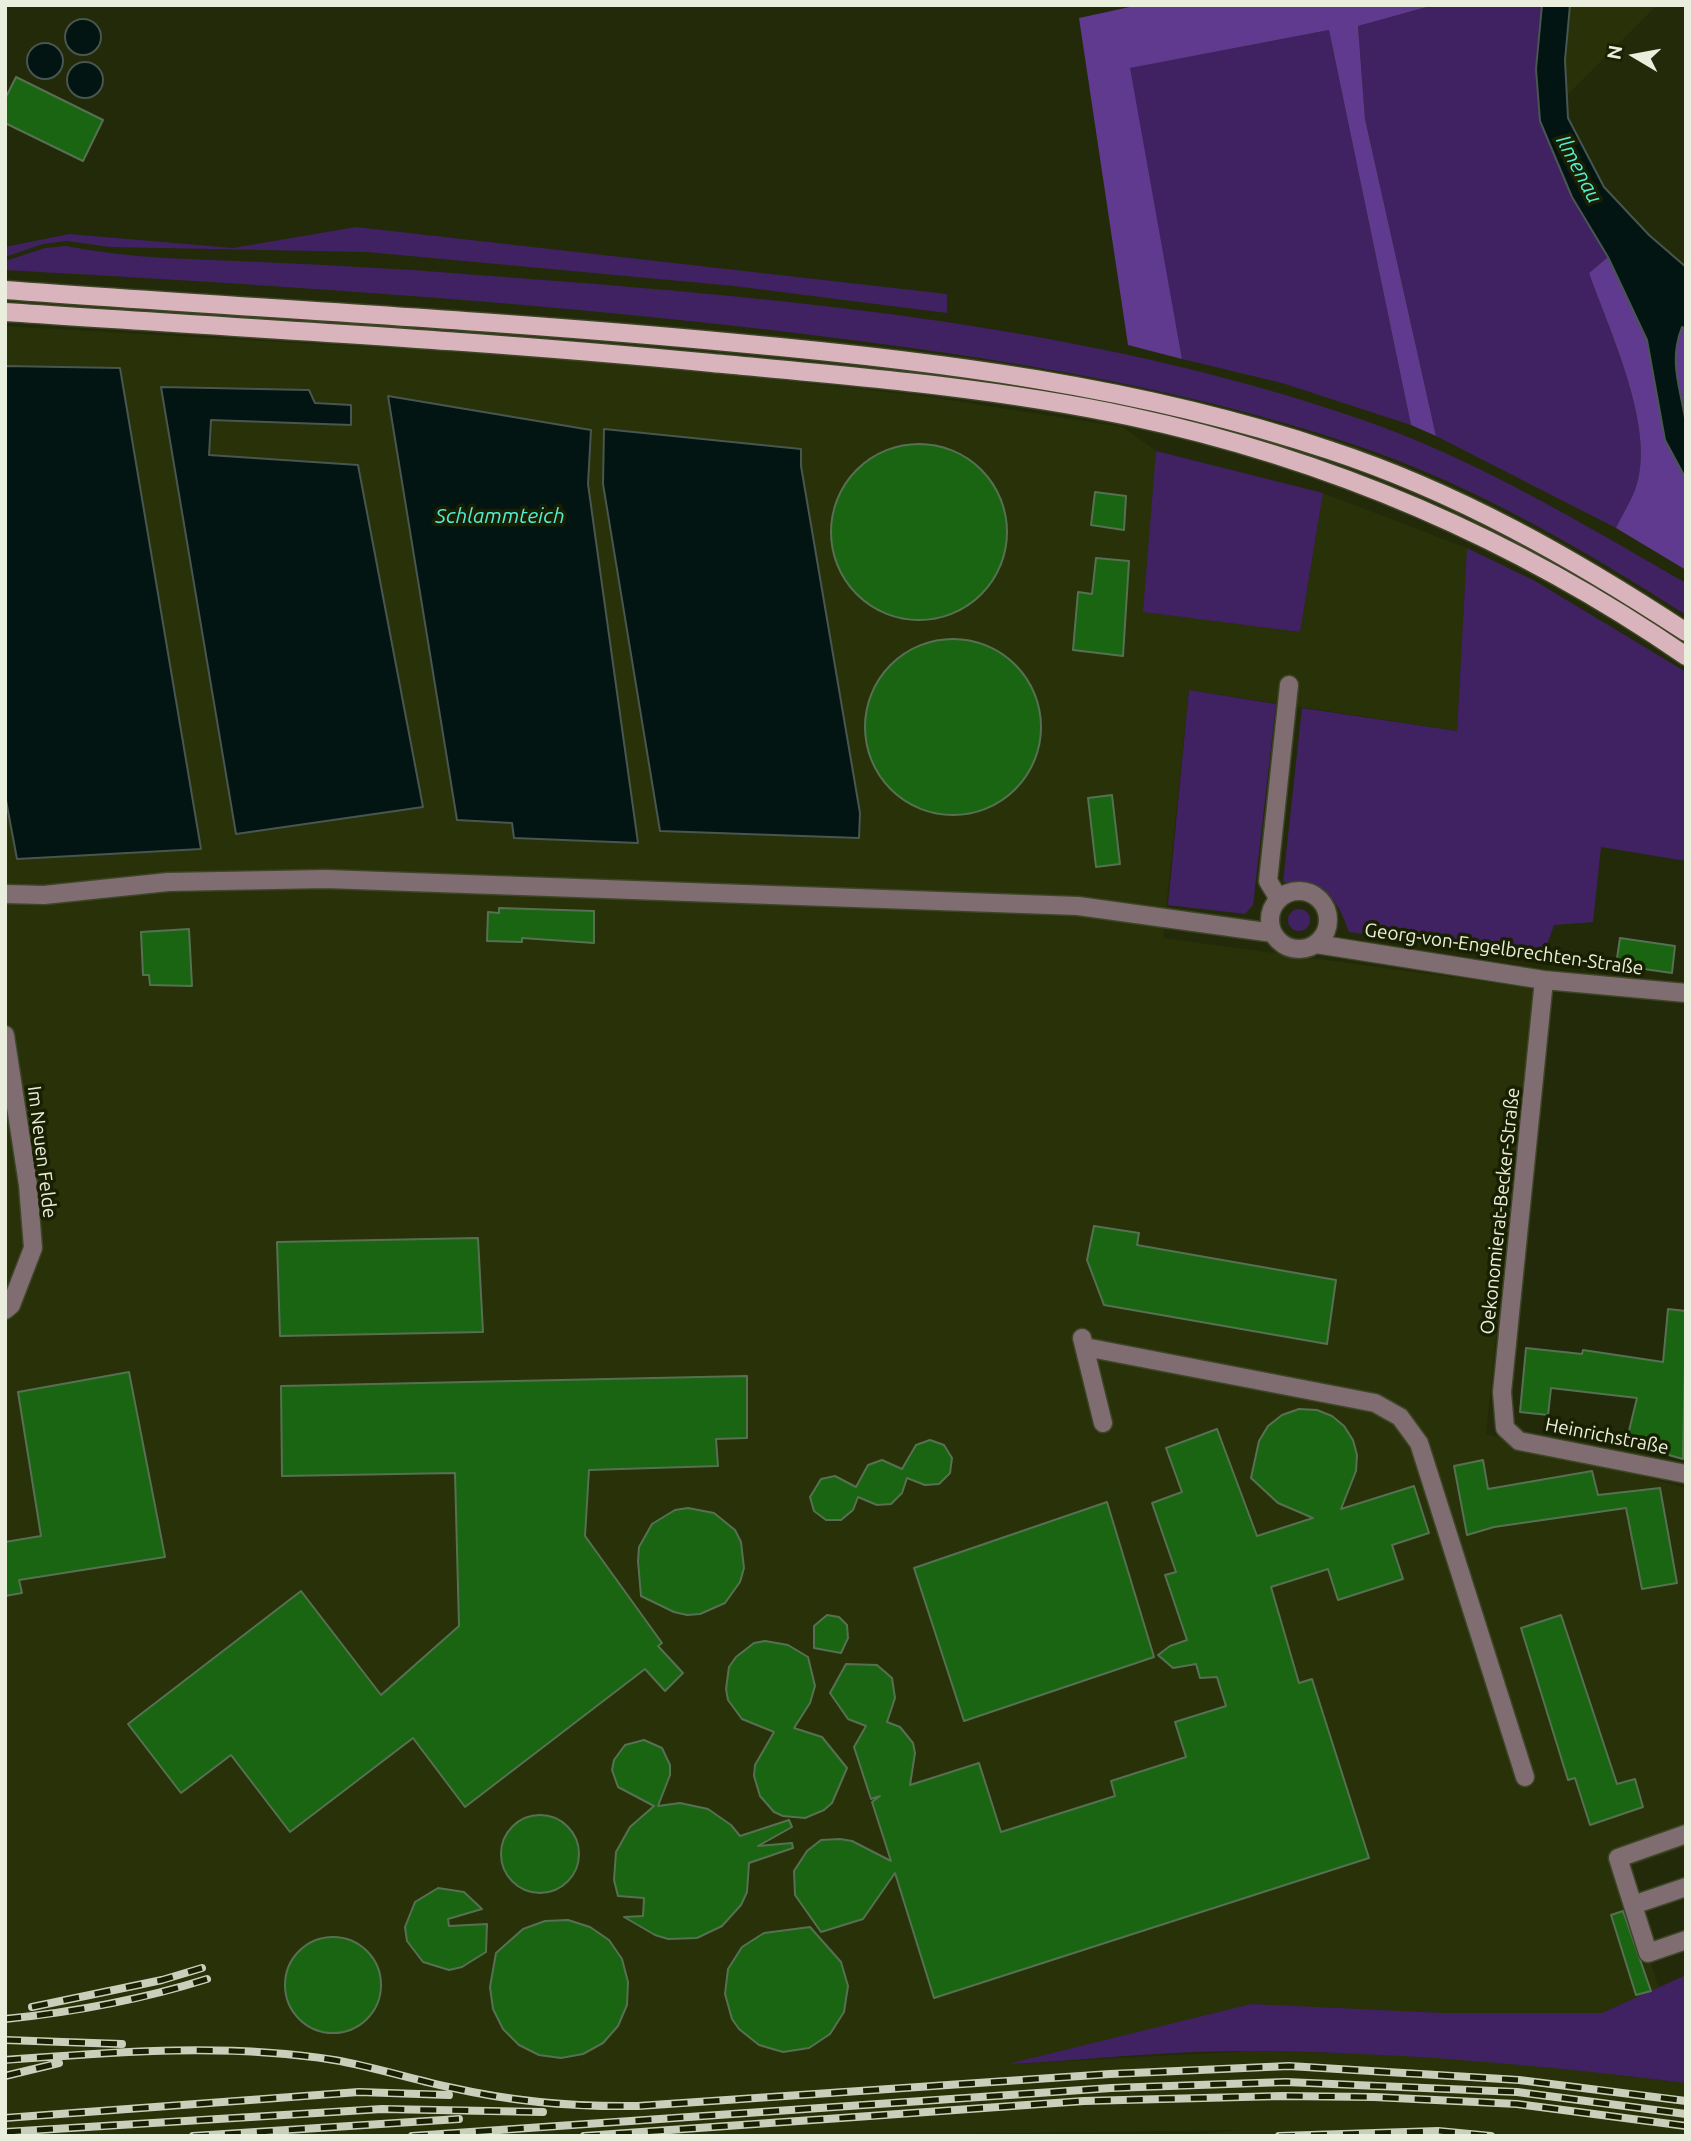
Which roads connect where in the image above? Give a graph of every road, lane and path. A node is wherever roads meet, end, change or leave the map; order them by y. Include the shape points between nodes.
1 (5, 290) edge
2 (5, 312) edge
3 (1686, 632) edge
4 (1686, 656) edge
5 (1289, 685) dead end
6 (5, 894) edge
7 (1279, 899) junction
8 (1273, 933) junction
9 (1316, 944) junction
10 (1544, 980) junction
11 (1686, 993) edge
12 (5, 1035) edge
13 (5, 1310) edge
14 (1103, 1423) dead end
15 (1519, 1441) joint
16 (1686, 1474) edge
17 (1525, 1777) dead end
18 (1686, 1834) edge
19 (1686, 1887) edge
20 (1633, 1905) junction
21 (1686, 1940) edge

1 - 3 main road via 595,329 882,356 1129,396 1332,450 1432,489 1593,571
2 - 4 main road via 595,352 878,379 1125,415 1289,459 1424,508 1573,585
5 - 7 street via 1268,881
6 - 8 street, Georg-von-Engelbrechten-Straße via 326,879 1078,906
7 - 8 street via 1270,914
7 - 9 street via 1293,891 1319,898 1328,923
8 - 9 street, Georg-von-Engelbrechten-Straße via 1293,949
9 - 10 street, Georg-von-Engelbrechten-Straße
10 - 11 street, Georg-von-Engelbrechten-Straße
10 - 15 street, Oekonomierat-Becker-Straße via 1502,1392 1505,1428
12 - 13 street, Im Neuen Felde via 33,1248
14 - 17 street via 1084,1342 1375,1403 1400,1417 1419,1443
15 - 16 street, Heinrichstraße
18 - 20 street via 1618,1858
19 - 20 street
20 - 21 street via 1648,1953

